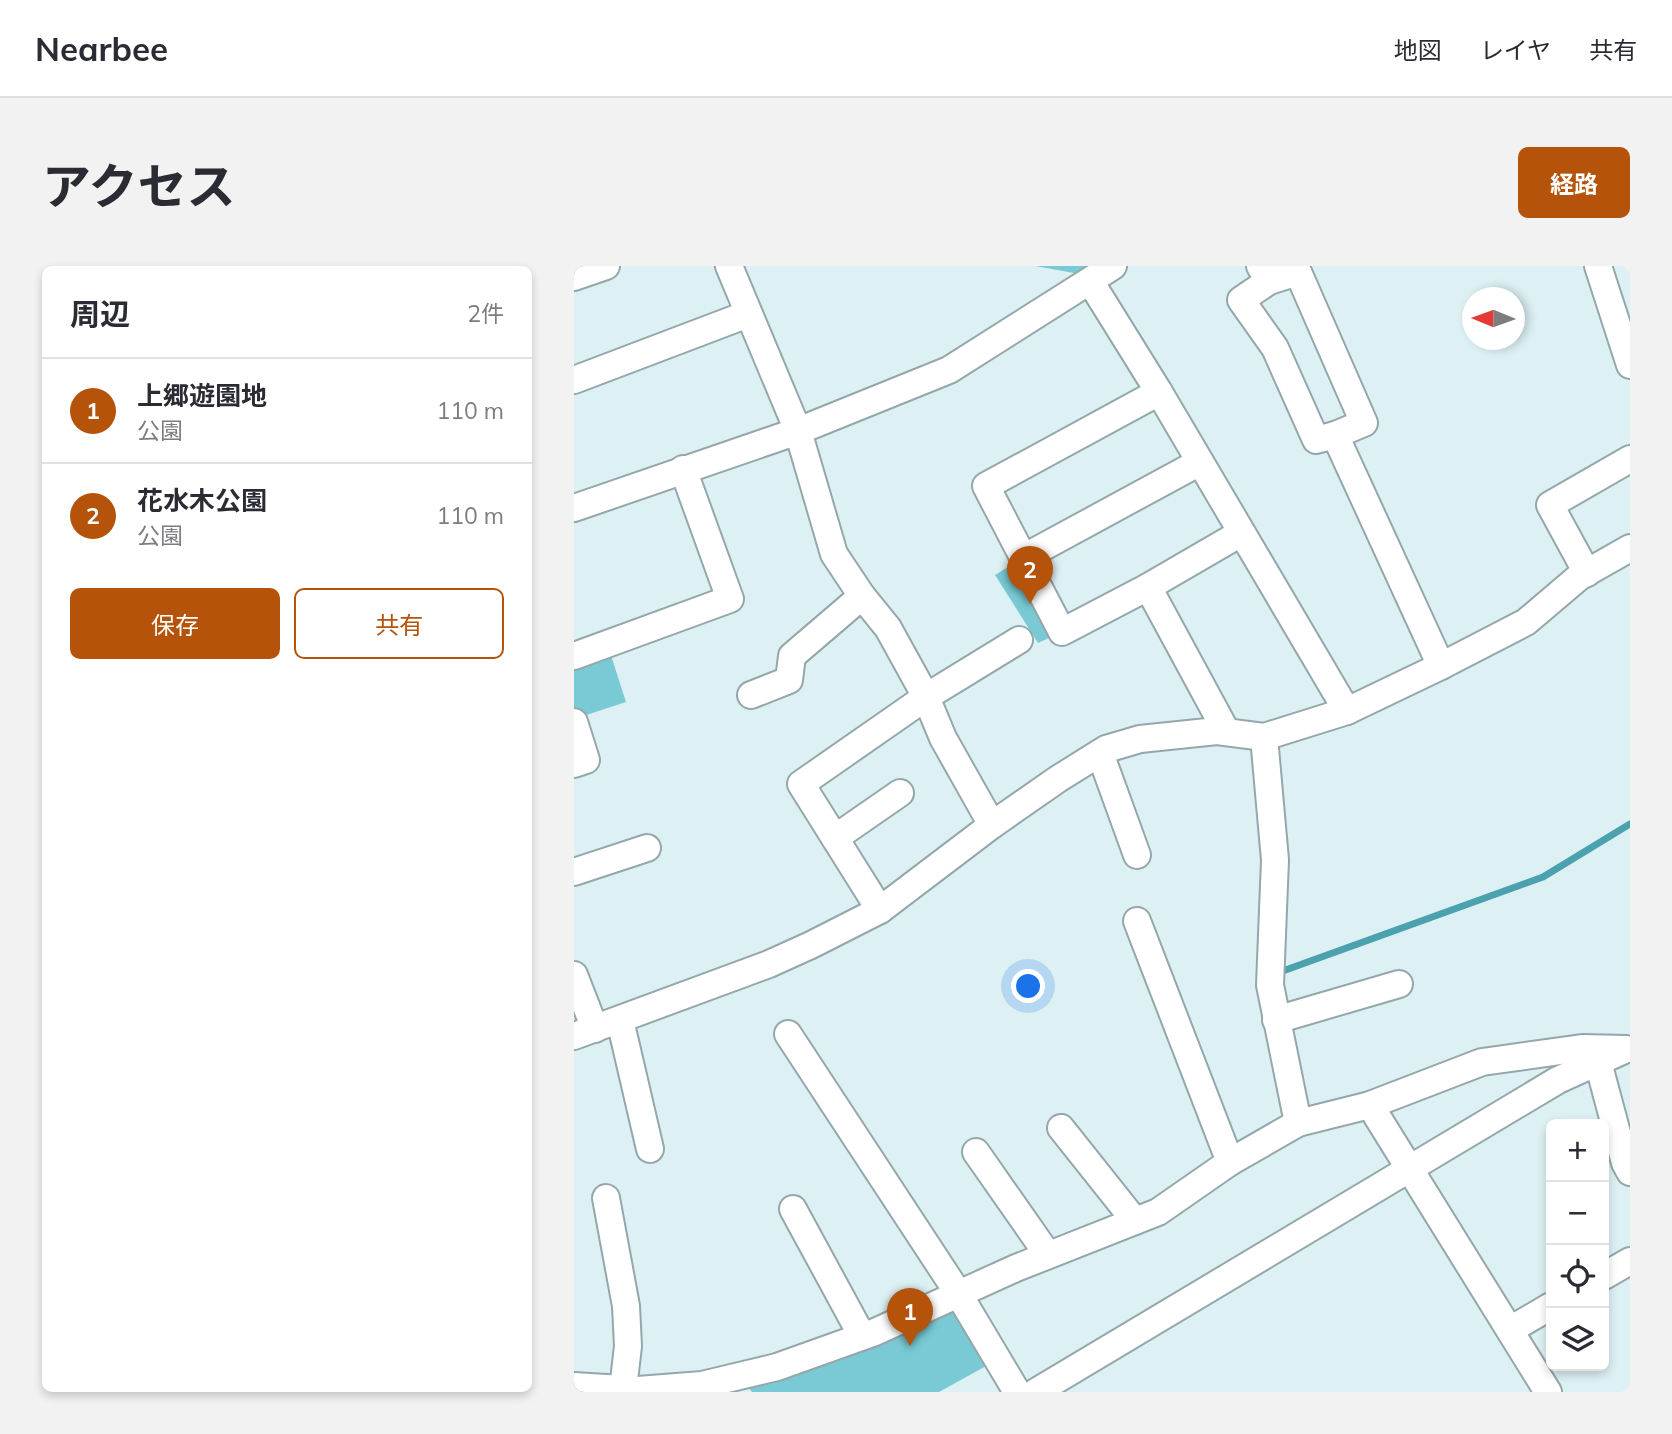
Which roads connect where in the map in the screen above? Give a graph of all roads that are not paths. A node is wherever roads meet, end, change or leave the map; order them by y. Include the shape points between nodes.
1 (606, 266) edge
2 (729, 266) edge
3 (1113, 266) edge
4 (1598, 266) edge
5 (1265, 273) edge
6 (574, 277) edge
7 (1090, 281) junction
8 (748, 314) junction
9 (1630, 365) edge
10 (574, 380) edge
11 (1159, 392) junction
12 (798, 431) junction
13 (1335, 435) junction
14 (1630, 459) edge
15 (1200, 462) junction
16 (683, 469) junction
17 (574, 508) edge
18 (1241, 533) junction
19 (1630, 548) edge
20 (1023, 558) junction
21 (1587, 573) junction
22 (1148, 587) junction
23 (862, 596) junction
24 (1019, 640) dead end
25 (574, 656) edge
26 (1441, 666) junction
27 (751, 695) dead end
28 (926, 697) junction
29 (1347, 710) junction
30 (574, 722) edge
31 (1226, 731) junction
32 (1264, 737) junction
33 (1100, 753) junction
34 (574, 764) edge
35 (900, 793) dead end
36 (992, 825) junction
37 (835, 838) junction
38 (647, 848) dead end
39 (1137, 855) dead end
40 (574, 873) edge
41 (880, 909) junction
42 (1138, 921) dead end
43 (574, 975) edge
44 (1399, 984) dead end
45 (620, 1020) junction
46 (1276, 1020) junction
47 (584, 1032) edge
48 (788, 1034) dead end
49 (1628, 1049) edge
50 (1598, 1062) junction
51 (1370, 1105) junction
52 (1298, 1123) junction
53 (1061, 1128) dead end
54 (650, 1149) dead end
55 (976, 1152) dead end
56 (1230, 1162) junction
57 (1410, 1169) junction
58 (1630, 1172) edge
59 (606, 1198) dead end
60 (793, 1209) dead end
61 (1135, 1221) junction
62 (1048, 1255) junction
63 (1630, 1261) edge
64 (1609, 1273) edge
65 (958, 1293) junction
66 (1548, 1308) edge
67 (1510, 1330) junction
68 (862, 1336) junction
69 (744, 1384) edge
70 (574, 1386) edge
71 (623, 1389) junction
72 (1017, 1392) edge
73 (1036, 1392) edge
74 (1548, 1392) edge

1 - 6 street
2 - 8 street
3 - 7 street
4 - 9 street
5 - 13 street via 1241,300 1275,348 1317,440
5 - 13 street via 1297,272 1364,423
7 - 11 street
7 - 12 street via 949,370
8 - 10 street
8 - 12 street
11 - 15 street
11 - 20 street via 986,486
12 - 16 street
12 - 23 street via 834,554
13 - 26 street
14 - 21 street via 1550,505
15 - 18 street
15 - 20 street
16 - 17 street
16 - 25 street via 730,599
18 - 22 street
18 - 29 street
19 - 21 street
20 - 22 street via 1062,632
21 - 26 street via 1526,622
22 - 31 street
23 - 27 street via 792,656 789,680
23 - 28 street via 888,628
24 - 28 street
26 - 29 street
28 - 36 street via 943,738
28 - 37 street via 801,783
29 - 32 street
30 - 34 street via 586,760
31 - 32 street
31 - 33 street via 1140,739
32 - 46 street via 1275,860 1270,985
33 - 36 street
33 - 39 street
35 - 37 street
36 - 41 street
37 - 41 street
38 - 40 street
41 - 45 street via 769,964
42 - 56 street
43 - 47 street
44 - 46 street
45 - 47 street
45 - 54 street
46 - 52 street
48 - 65 street
49 - 50 street
49 - 51 street via 1582,1048 1482,1062
50 - 57 street via 1558,1080
50 - 58 street
51 - 52 street
51 - 57 street
52 - 56 street
53 - 61 street
55 - 62 street
56 - 61 street via 1158,1212
57 - 67 street
57 - 73 street
59 - 71 street via 626,1306
60 - 68 street
61 - 62 street
62 - 65 street
63 - 64 street
65 - 68 street
65 - 72 street
66 - 67 street
67 - 74 street
68 - 69 street
69 - 71 street
70 - 71 street

